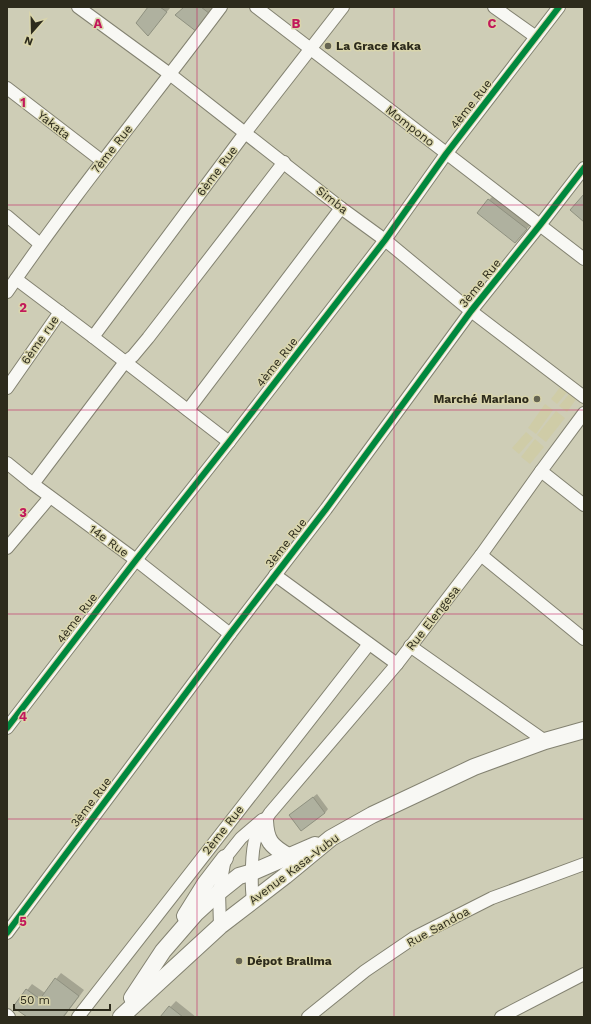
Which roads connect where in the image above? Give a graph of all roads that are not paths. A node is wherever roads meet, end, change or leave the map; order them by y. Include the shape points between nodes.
1 (78, 7) edge
2 (221, 7) edge
3 (256, 7) edge
4 (343, 7) edge
5 (494, 7) edge
6 (559, 7) edge
7 (536, 37) junction
8 (310, 48) junction
9 (170, 75) junction
10 (7, 88) edge
11 (245, 133) junction
12 (446, 154) junction
13 (102, 161) junction
14 (284, 162) junction
15 (584, 168) edge
16 (342, 208) junction
17 (7, 216) edge
18 (540, 225) junction
19 (385, 240) junction
20 (40, 244) junction
21 (584, 259) edge
22 (16, 279) junction
23 (7, 292) edge
24 (471, 311) junction
25 (60, 312) junction
26 (93, 337) junction
27 (125, 362) junction
28 (7, 388) edge
29 (584, 397) edge
30 (188, 410) junction
31 (584, 414) edge
32 (229, 442) junction
33 (7, 463) edge
34 (541, 471) junction
35 (33, 484) junction
36 (50, 496) junction
37 (584, 504) edge
38 (7, 548) edge
39 (481, 555) junction
40 (136, 560) junction
41 (275, 575) junction
42 (230, 634) junction
43 (584, 639) edge
44 (369, 644) junction
45 (410, 646) junction
46 (397, 664) junction
47 (7, 728) edge
48 (584, 730) edge
49 (545, 741) junction
50 (268, 817) junction
51 (332, 838) junction
52 (288, 856) junction
53 (226, 858) junction
54 (584, 864) edge
55 (253, 872) junction
56 (219, 892) junction
57 (253, 900) junction
58 (220, 926) junction
59 (7, 933) edge
60 (170, 942) junction
61 (584, 974) edge
62 (78, 1017) edge
63 (120, 1017) edge
64 (308, 1017) edge
65 (501, 1017) edge

1 - 9 street, Simba
2 - 9 street, 7ème Rue
3 - 8 street, Mompono
4 - 8 street, 6ème Rue
5 - 7 street
6 - 7 street, 4ème Rue
7 - 12 street, 4ème Rue
8 - 11 street, 6ème Rue
8 - 12 street, Mompono
9 - 11 street, Simba
9 - 13 street, 7ème Rue
10 - 13 street, Yakata
11 - 14 street, Simba
11 - 26 street, 6ème Rue
12 - 18 street, Mompono
12 - 19 street, 4ème Rue
13 - 20 street, 7ème Rue
14 - 16 street, Simba
14 - 27 street via 148,338
15 - 18 street, 3ème Rue
16 - 19 street, Simba
16 - 30 street
17 - 20 street
18 - 21 street, Mompono
18 - 24 street, 3ème Rue
19 - 24 street, Simba
19 - 32 street, 4ème Rue
20 - 22 street, 7ème Rue
22 - 23 street, 7ème Rue
22 - 25 street
24 - 29 street, Simba
24 - 41 street, 3ème Rue via 326,510
25 - 26 street
25 - 28 street, 6ème rue
26 - 27 street
27 - 30 street
27 - 35 street
30 - 32 street
31 - 34 street, Rue Elengesa
32 - 40 street, 4ème Rue
33 - 35 street, 14e Rue
34 - 37 street
34 - 39 street, Rue Elengesa
35 - 36 street, 14e Rue
36 - 38 street
36 - 40 street, 14e Rue
39 - 43 street
39 - 45 street, Rue Elengesa
40 - 42 street, 14e Rue
40 - 47 street, 4ème Rue
41 - 42 street, 3ème Rue
41 - 44 street
42 - 59 street, 3ème Rue
44 - 46 street
44 - 62 street, 2ème Rue
45 - 46 street, Rue Elengesa
45 - 49 street
46 - 50 street, Rue Elengesa
48 - 49 main road, Avenue Kasa-Vubu
49 - 51 main road, Avenue Kasa-Vubu via 474,767
50 - 52 main road via 265,831 271,844 276,850
50 - 53 street via 241,838
50 - 55 street via 255,842
51 - 52 main road
51 - 57 main road, Avenue Kasa-Vubu
52 - 55 main road
53 - 56 street
53 - 60 main road via 205,884
54 - 64 street, Rue Sandoa via 492,898 415,937 365,971
55 - 56 main road via 239,876
55 - 57 street
56 - 58 street
56 - 60 main road
57 - 58 main road, Avenue Kasa-Vubu
58 - 63 main road, Avenue Kasa-Vubu
60 - 63 main road
61 - 65 street

